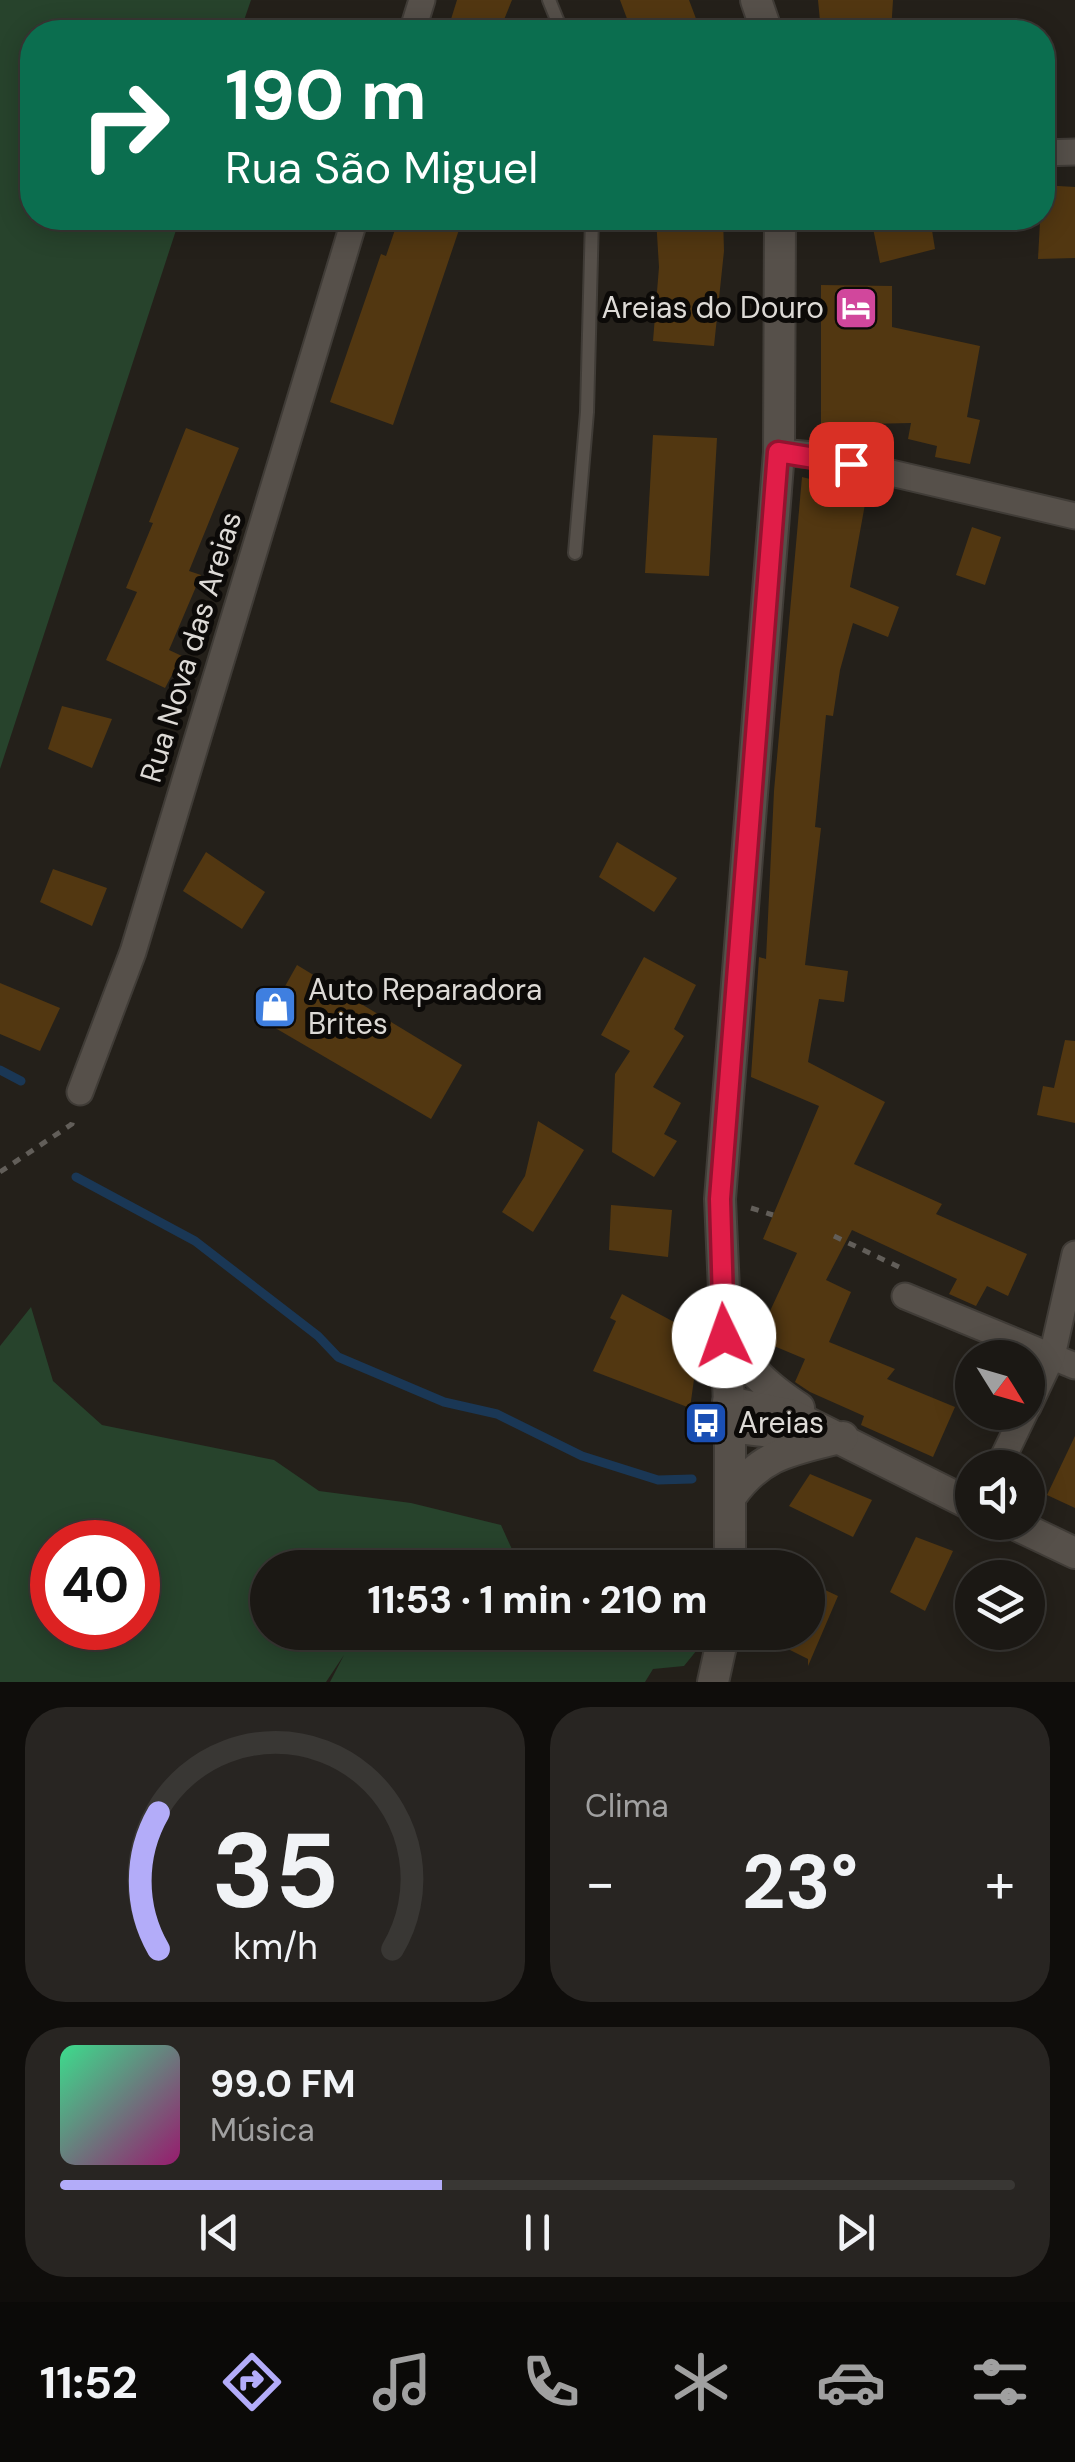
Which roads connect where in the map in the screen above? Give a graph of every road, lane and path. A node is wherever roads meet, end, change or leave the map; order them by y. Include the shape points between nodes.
1 (351, 230) edge
2 (592, 230) edge
3 (780, 230) edge
4 (778, 452) junction
5 (1075, 516) edge
6 (575, 552) dead end
7 (80, 1092) joint
8 (0, 1172) edge
9 (834, 1236) dead end
10 (1075, 1254) edge
11 (905, 1296) joint
12 (722, 1303) junction
13 (1064, 1361) edge
14 (1045, 1386) edge
15 (729, 1415) junction
16 (843, 1437) junction
17 (732, 1495) junction
18 (955, 1496) edge
19 (1045, 1539) edge
20 (730, 1550) edge
21 (1075, 1553) edge
22 (720, 1650) edge
23 (713, 1682) edge

1 - 7 street, Rua Nova das Areias via 133,952
2 - 6 lane
3 - 4 street
4 - 5 street
4 - 12 street via 722,1160
7 - 8 path via 72,1124
9 - 11 path via 914,1274
10 - 13 street
11 - 13 street
12 - 15 street
12 - 16 street via 739,1356 768,1388
13 - 14 street
15 - 16 street via 780,1410
15 - 17 street
16 - 17 street via 778,1454 750,1470
16 - 18 street
17 - 20 street
19 - 21 street
22 - 23 street

